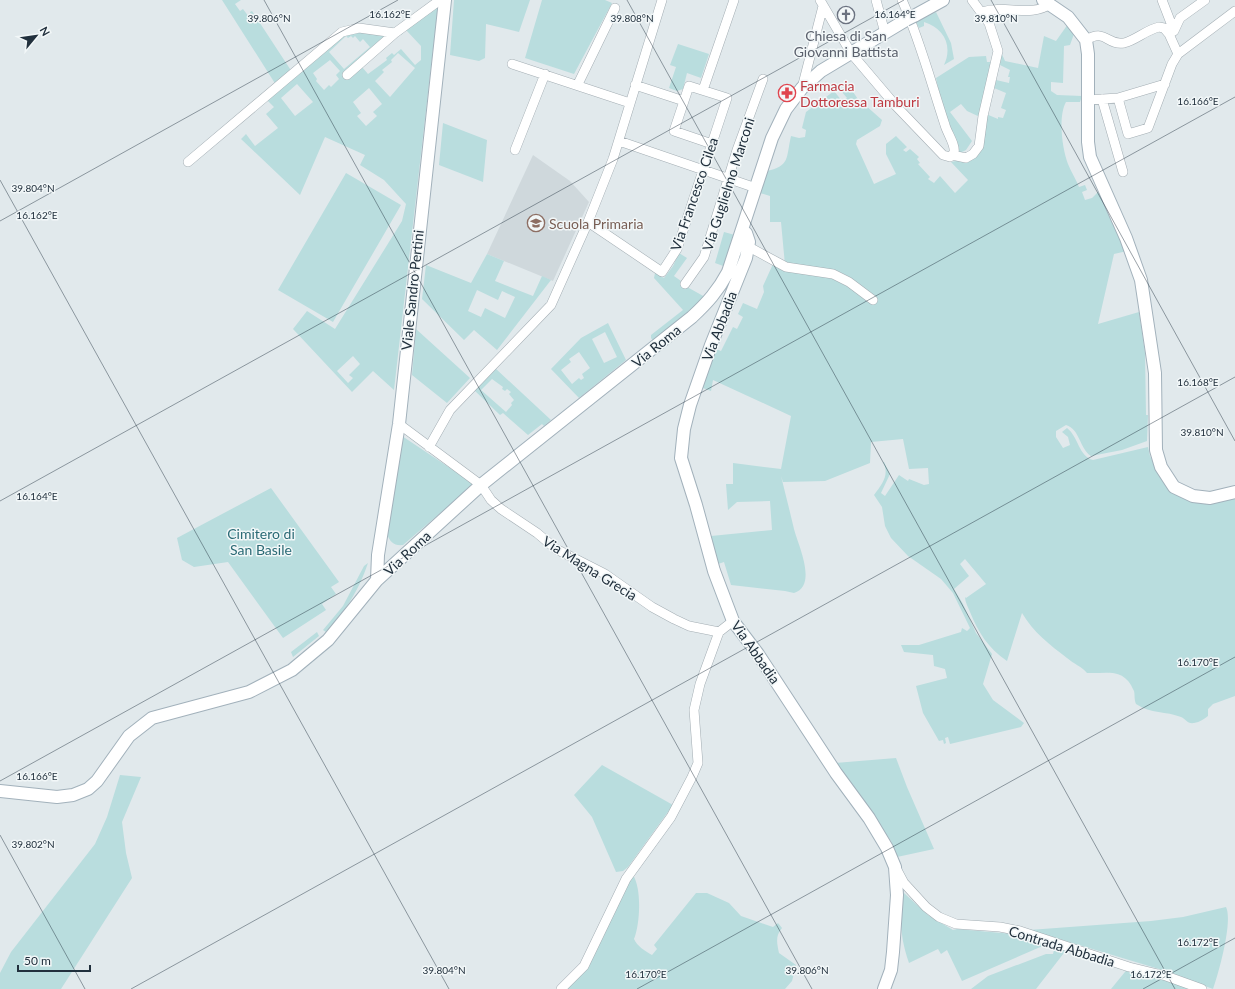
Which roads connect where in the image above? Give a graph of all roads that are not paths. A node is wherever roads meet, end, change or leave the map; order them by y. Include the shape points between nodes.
1 (440, 0) edge
2 (446, 0) edge
3 (662, 0) edge
4 (734, 0) edge
5 (876, 0) edge
6 (902, 0) edge
7 (942, 0) edge
8 (972, 0) edge
9 (1162, 0) edge
10 (1189, 0) edge
11 (1205, 0) edge
12 (823, 2) edge
13 (1046, 2) edge
14 (615, 8) dead end
15 (1195, 8) junction
16 (1235, 11) edge
17 (982, 12) junction
18 (909, 16) junction
19 (1172, 32) junction
20 (395, 33) junction
21 (885, 33) junction
22 (1086, 40) junction
23 (851, 53) junction
24 (1178, 54) junction
25 (512, 64) dead end
26 (545, 74) junction
27 (347, 75) dead end
28 (763, 79) dead end
29 (578, 84) junction
30 (1165, 84) junction
31 (635, 85) junction
32 (802, 88) junction
33 (703, 90) junction
34 (1118, 98) junction
35 (1102, 99) junction
36 (1088, 100) junction
37 (684, 101) junction
38 (630, 103) junction
39 (619, 141) junction
40 (712, 144) junction
41 (515, 150) dead end
42 (952, 156) junction
43 (188, 162) dead end
44 (704, 169) junction
45 (1123, 172) dead end
46 (728, 177) junction
47 (756, 188) junction
48 (588, 222) junction
49 (742, 230) junction
50 (748, 247) junction
51 (685, 284) dead end
52 (873, 300) dead end
53 (398, 424) junction
54 (429, 447) junction
55 (481, 485) junction
56 (1235, 492) edge
57 (377, 580) junction
58 (733, 621) junction
59 (719, 632) junction
60 (0, 791) edge
61 (895, 867) junction
62 (561, 989) edge
63 (884, 989) edge
64 (1202, 989) edge

1 - 20 street
2 - 53 street, Viale Sandro Pertini
3 - 31 street
4 - 33 street
5 - 21 street
6 - 18 street
7 - 18 street, Via Roma
8 - 17 street
9 - 19 street
10 - 15 street
11 - 15 street
12 - 23 street
12 - 32 street
13 - 17 street via 1043,9 992,9
13 - 22 street via 1068,17
14 - 29 street
15 - 19 street via 1180,18
16 - 24 street
17 - 42 street via 992,29 998,51 979,146 966,158
18 - 21 street, Via Roma
18 - 42 street via 954,148
19 - 22 street via 1159,28 1125,42 1114,42 1097,35
19 - 24 street
20 - 27 street
20 - 43 street via 359,28 342,32
21 - 23 street, Via Roma
22 - 36 street
23 - 32 street, Via Roma via 821,71
23 - 42 street via 942,155
24 - 30 street
25 - 26 street
26 - 29 street
26 - 41 street
28 - 46 street, Via Guglielmo Marconi
29 - 38 street
30 - 34 street
30 - 34 street via 1148,128 1128,134
31 - 37 street
31 - 38 street
32 - 47 street, Via Roma via 780,119
33 - 37 street via 689,86
33 - 40 street, Via Francesco Cilea via 727,98
34 - 35 street
35 - 36 street
35 - 45 street
36 - 56 street via 1090,157 1126,238 1141,280 1155,373 1156,450 1161,467 1174,487 1193,496 1210,498
37 - 40 street via 674,131
38 - 39 street
39 - 44 street
39 - 48 street
40 - 44 street, Via Francesco Cilea
44 - 46 street
44 - 48 street, Via Francesco Cilea via 677,249 662,272
46 - 47 street
46 - 51 street, Via Guglielmo Marconi via 704,256
47 - 49 street, Via Roma
48 - 54 street via 551,304 450,410
49 - 50 street via 746,232
49 - 55 street, Via Roma via 728,272 711,299 692,317
50 - 52 street via 786,267 833,274 849,282
50 - 58 street, Via Abbadia via 690,406 681,453 714,571
53 - 54 street, Via Magna Grecia
53 - 57 street, Viale Sandro Pertini via 378,555
54 - 55 street, Via Magna Grecia
55 - 57 street, Via Roma
55 - 59 street, Via Magna Grecia via 501,510 537,533 556,549 605,574 674,619 689,626
57 - 60 street, Via Roma via 328,640 292,670 250,692 152,718 129,736 97,781 88,789 73,795 57,797
58 - 59 street
58 - 61 street, Via Abbadia via 869,818
59 - 62 street via 700,684 694,710 698,756 692,777 671,817 626,879 584,966
61 - 63 street, Via Abbadia via 897,895 893,957
61 - 64 street, Contrada Abbadia via 904,883 926,907 939,917 956,924 1020,931

